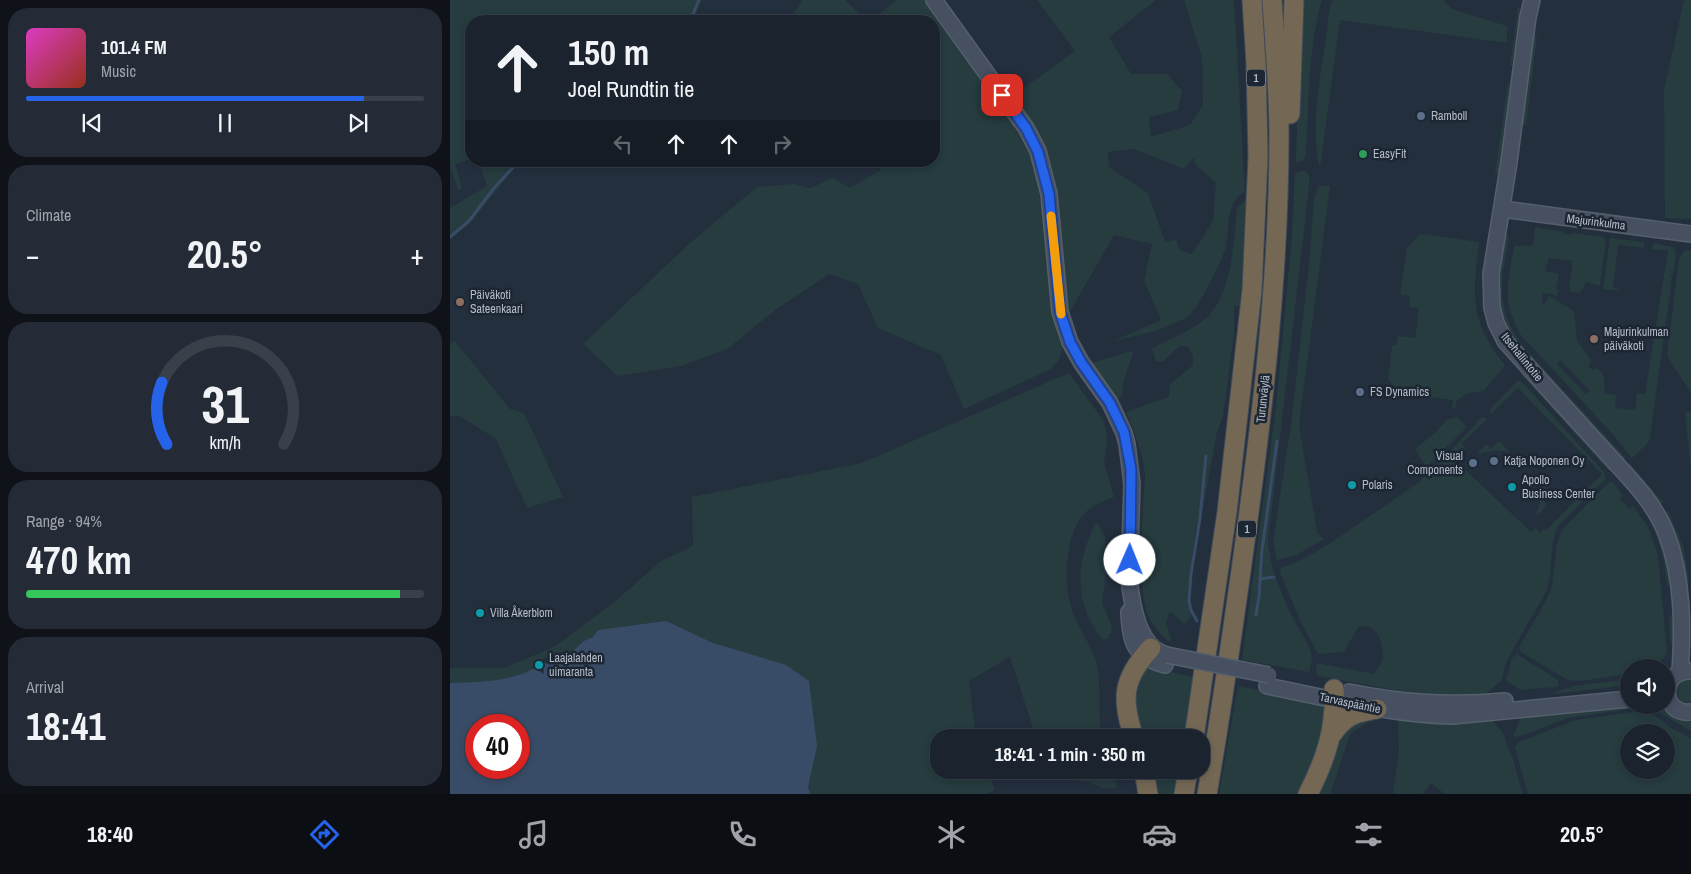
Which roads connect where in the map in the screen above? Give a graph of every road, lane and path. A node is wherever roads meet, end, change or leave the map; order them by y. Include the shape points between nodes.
1 (934, 0) edge
2 (1252, 0) edge
3 (1272, 0) edge
4 (1294, 0) edge
5 (1532, 0) edge
6 (1502, 209) junction
7 (1691, 234) edge
8 (1275, 262) junction
9 (1681, 614) junction
10 (1691, 650) edge
11 (1157, 656) junction
12 (1677, 676) edge
13 (1620, 690) edge
14 (1335, 694) junction
15 (1620, 700) edge
16 (1521, 705) junction
17 (1487, 708) junction
18 (1675, 708) edge
19 (1377, 709) junction
20 (1688, 714) edge
21 (1132, 729) edge
22 (1195, 729) edge
23 (1332, 734) junction
24 (1146, 779) edge
25 (1186, 779) edge
26 (1148, 794) edge
27 (1184, 794) edge
28 (1207, 794) edge
29 (1308, 794) edge

1 - 11 main road via 1026,128 1038,152 1049,194 1060,312 1070,342 1116,413 1127,444 1132,484 1131,593 1144,639
2 - 22 highway, Turunväylä / 1 via 1258,156 1252,290 1227,512
3 - 8 highway, Turunväylä / 1 via 1279,137
4 - 8 highway via 1284,237
5 - 6 main road, Itsehallintotie
6 - 7 main road, Majurinkulma
6 - 9 main road, Itsehallintotie via 1491,274 1496,323 1505,341 1619,467 1656,513 1674,559
8 - 28 highway, Turunväylä / 1 via 1263,402
9 - 10 main road, Itsehallintotie
9 - 12 main road, Itsehallintotie
11 - 14 main road, Tarvaspääntie, bridge
11 - 21 highway via 1127,685 1126,709
13 - 16 main road, Tarvaspääntie
14 - 17 main road, Tarvaspääntie
14 - 19 main road, Tarvaspääntie
14 - 23 highway
15 - 16 main road, Tarvaspääntie
16 - 17 main road, Tarvaspääntie
17 - 19 main road, Tarvaspääntie via 1453,716
18 - 20 main road
19 - 23 highway via 1350,716
23 - 29 highway via 1326,756
24 - 26 highway
25 - 27 highway

